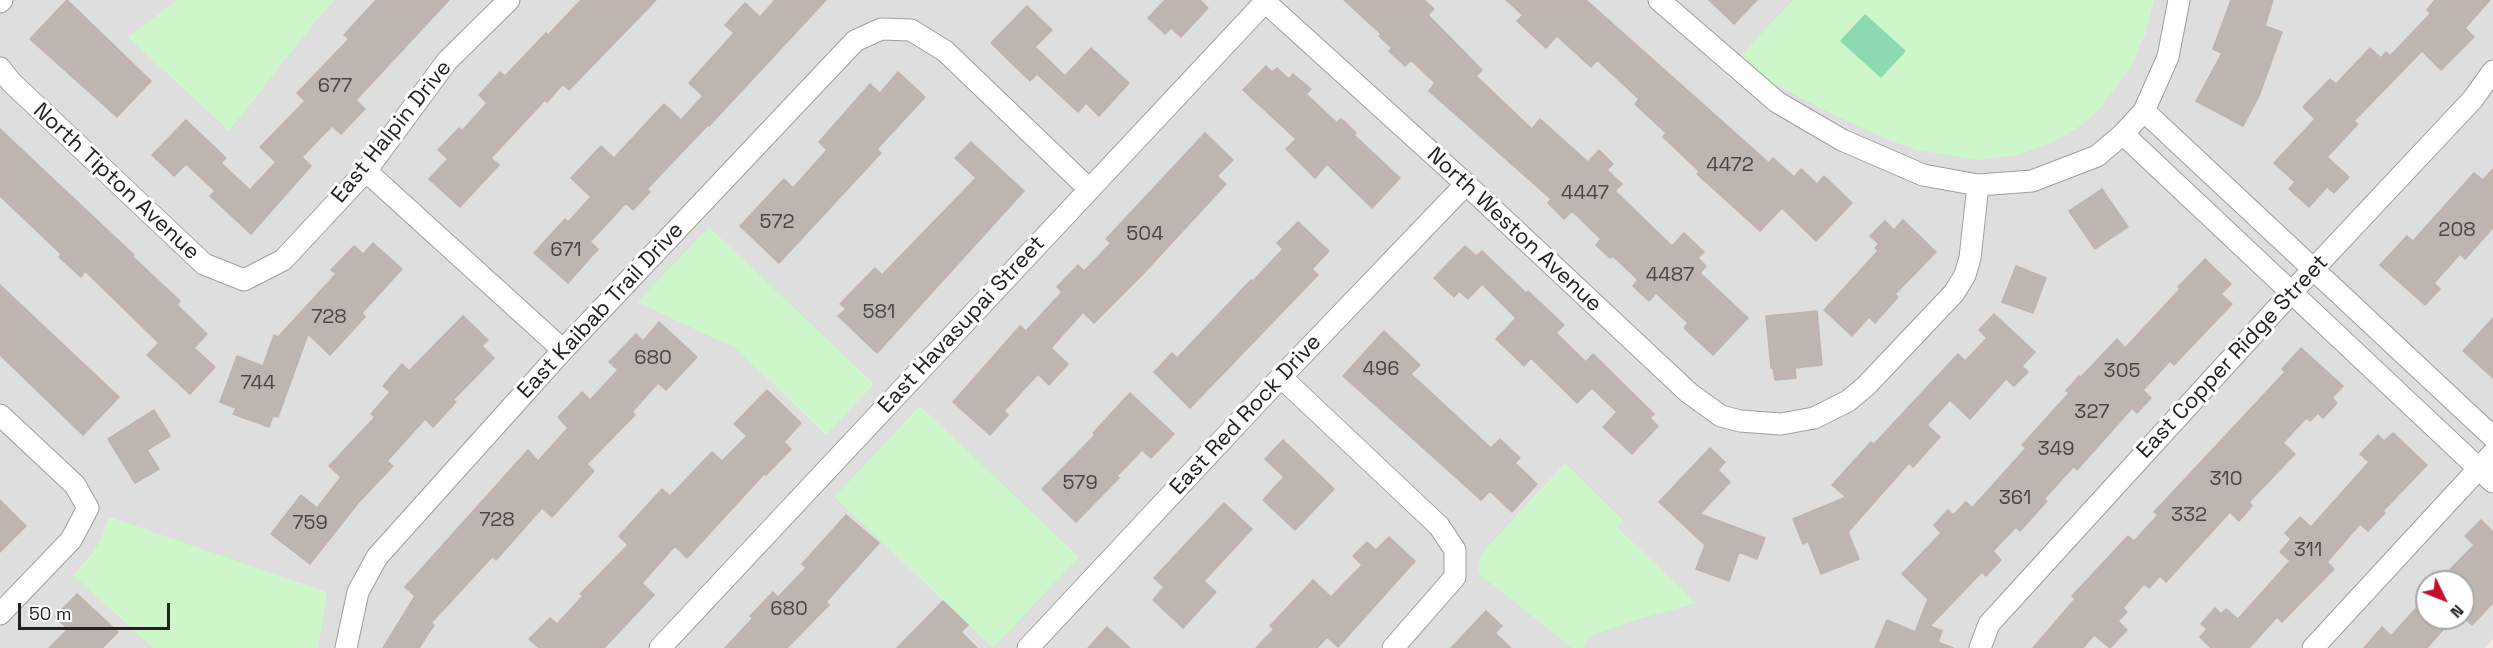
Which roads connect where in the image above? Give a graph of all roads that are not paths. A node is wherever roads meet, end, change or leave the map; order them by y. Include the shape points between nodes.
1 (509, 0) edge
2 (1659, 0) edge
3 (2179, 0) edge
4 (1264, 1) edge
5 (0, 68) edge
6 (2493, 71) edge
7 (2144, 111) junction
8 (2123, 135) junction
9 (366, 171) junction
10 (1466, 184) junction
11 (1978, 185) junction
12 (1089, 189) junction
13 (2313, 269) junction
14 (244, 280) joint
15 (2291, 293) junction
16 (563, 350) junction
17 (1281, 377) junction
18 (0, 415) edge
19 (2493, 437) edge
20 (2488, 468) edge
21 (0, 614) edge
22 (346, 648) edge
23 (660, 648) edge
24 (1028, 648) edge
25 (1393, 648) edge
26 (1980, 648) edge
27 (2313, 648) edge

1 - 9 street, East Halpin Drive via 447,61
2 - 11 street via 1777,102 1833,134 1923,175
3 - 7 street via 2168,57
4 - 10 street, North Weston Avenue
4 - 12 street, East Havasupai Street
5 - 14 street, North Tipton Avenue via 204,264
6 - 13 street, East Copper Ridge Street via 2473,99
7 - 8 street
7 - 13 street
8 - 11 street via 2097,156 2032,181
8 - 15 street
9 - 14 street, East Halpin Drive via 283,260
9 - 16 street
10 - 11 street, North Weston Avenue via 1704,405 1721,416 1740,421 1781,424 1814,418 1848,401 1954,293 1970,258
10 - 17 street, East Red Rock Drive
12 - 16 street, East Kaibab Trail Drive via 945,51 911,30 881,29 855,41
12 - 23 street, East Havasupai Street
13 - 15 street, East Copper Ridge Street
13 - 19 street
15 - 20 street
15 - 26 street, East Copper Ridge Street via 1989,624
16 - 22 street, East Kaibab Trail Drive via 377,557 358,592
17 - 24 street, East Red Rock Drive
17 - 25 street via 1438,526 1455,550 1455,577
18 - 21 street via 75,485 88,508 71,540
20 - 27 street

